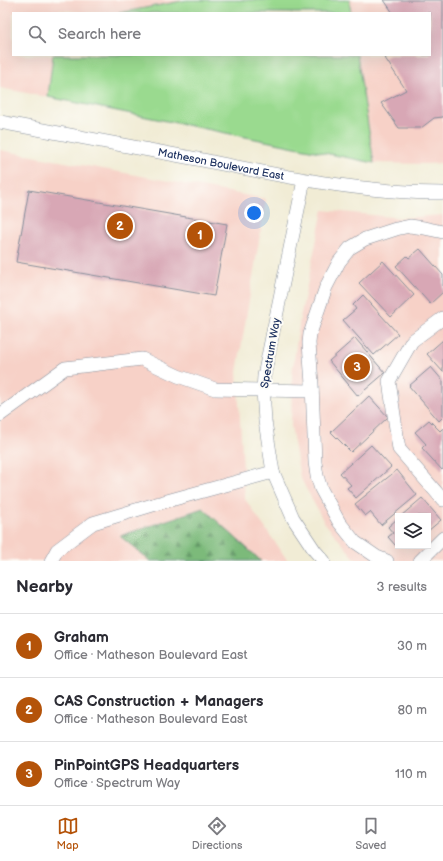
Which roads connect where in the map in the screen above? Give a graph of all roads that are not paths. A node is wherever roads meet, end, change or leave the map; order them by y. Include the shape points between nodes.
1 (0, 122) edge
2 (304, 180) junction
3 (443, 193) edge
4 (443, 232) edge
5 (443, 318) edge
6 (263, 390) junction
7 (312, 391) junction
8 (0, 414) edge
9 (273, 472) junction
10 (443, 500) edge
11 (443, 538) edge
12 (51, 561) edge
13 (324, 561) edge
14 (386, 561) edge
15 (420, 561) edge

1 - 2 street, Matheson Boulevard East
2 - 3 street, Matheson Boulevard East via 399,192
2 - 6 street, Spectrum Way
4 - 7 street via 410,226 365,239 350,248 339,262 326,287 310,334
5 - 10 street via 412,341 389,381 399,449
6 - 7 street
6 - 8 street via 215,389 178,376 142,359 65,368
6 - 9 street, Spectrum Way
7 - 14 street via 315,462 321,489 339,522 355,542
9 - 12 street via 93,523 57,550
9 - 13 street, Spectrum Way via 293,518
11 - 15 street

